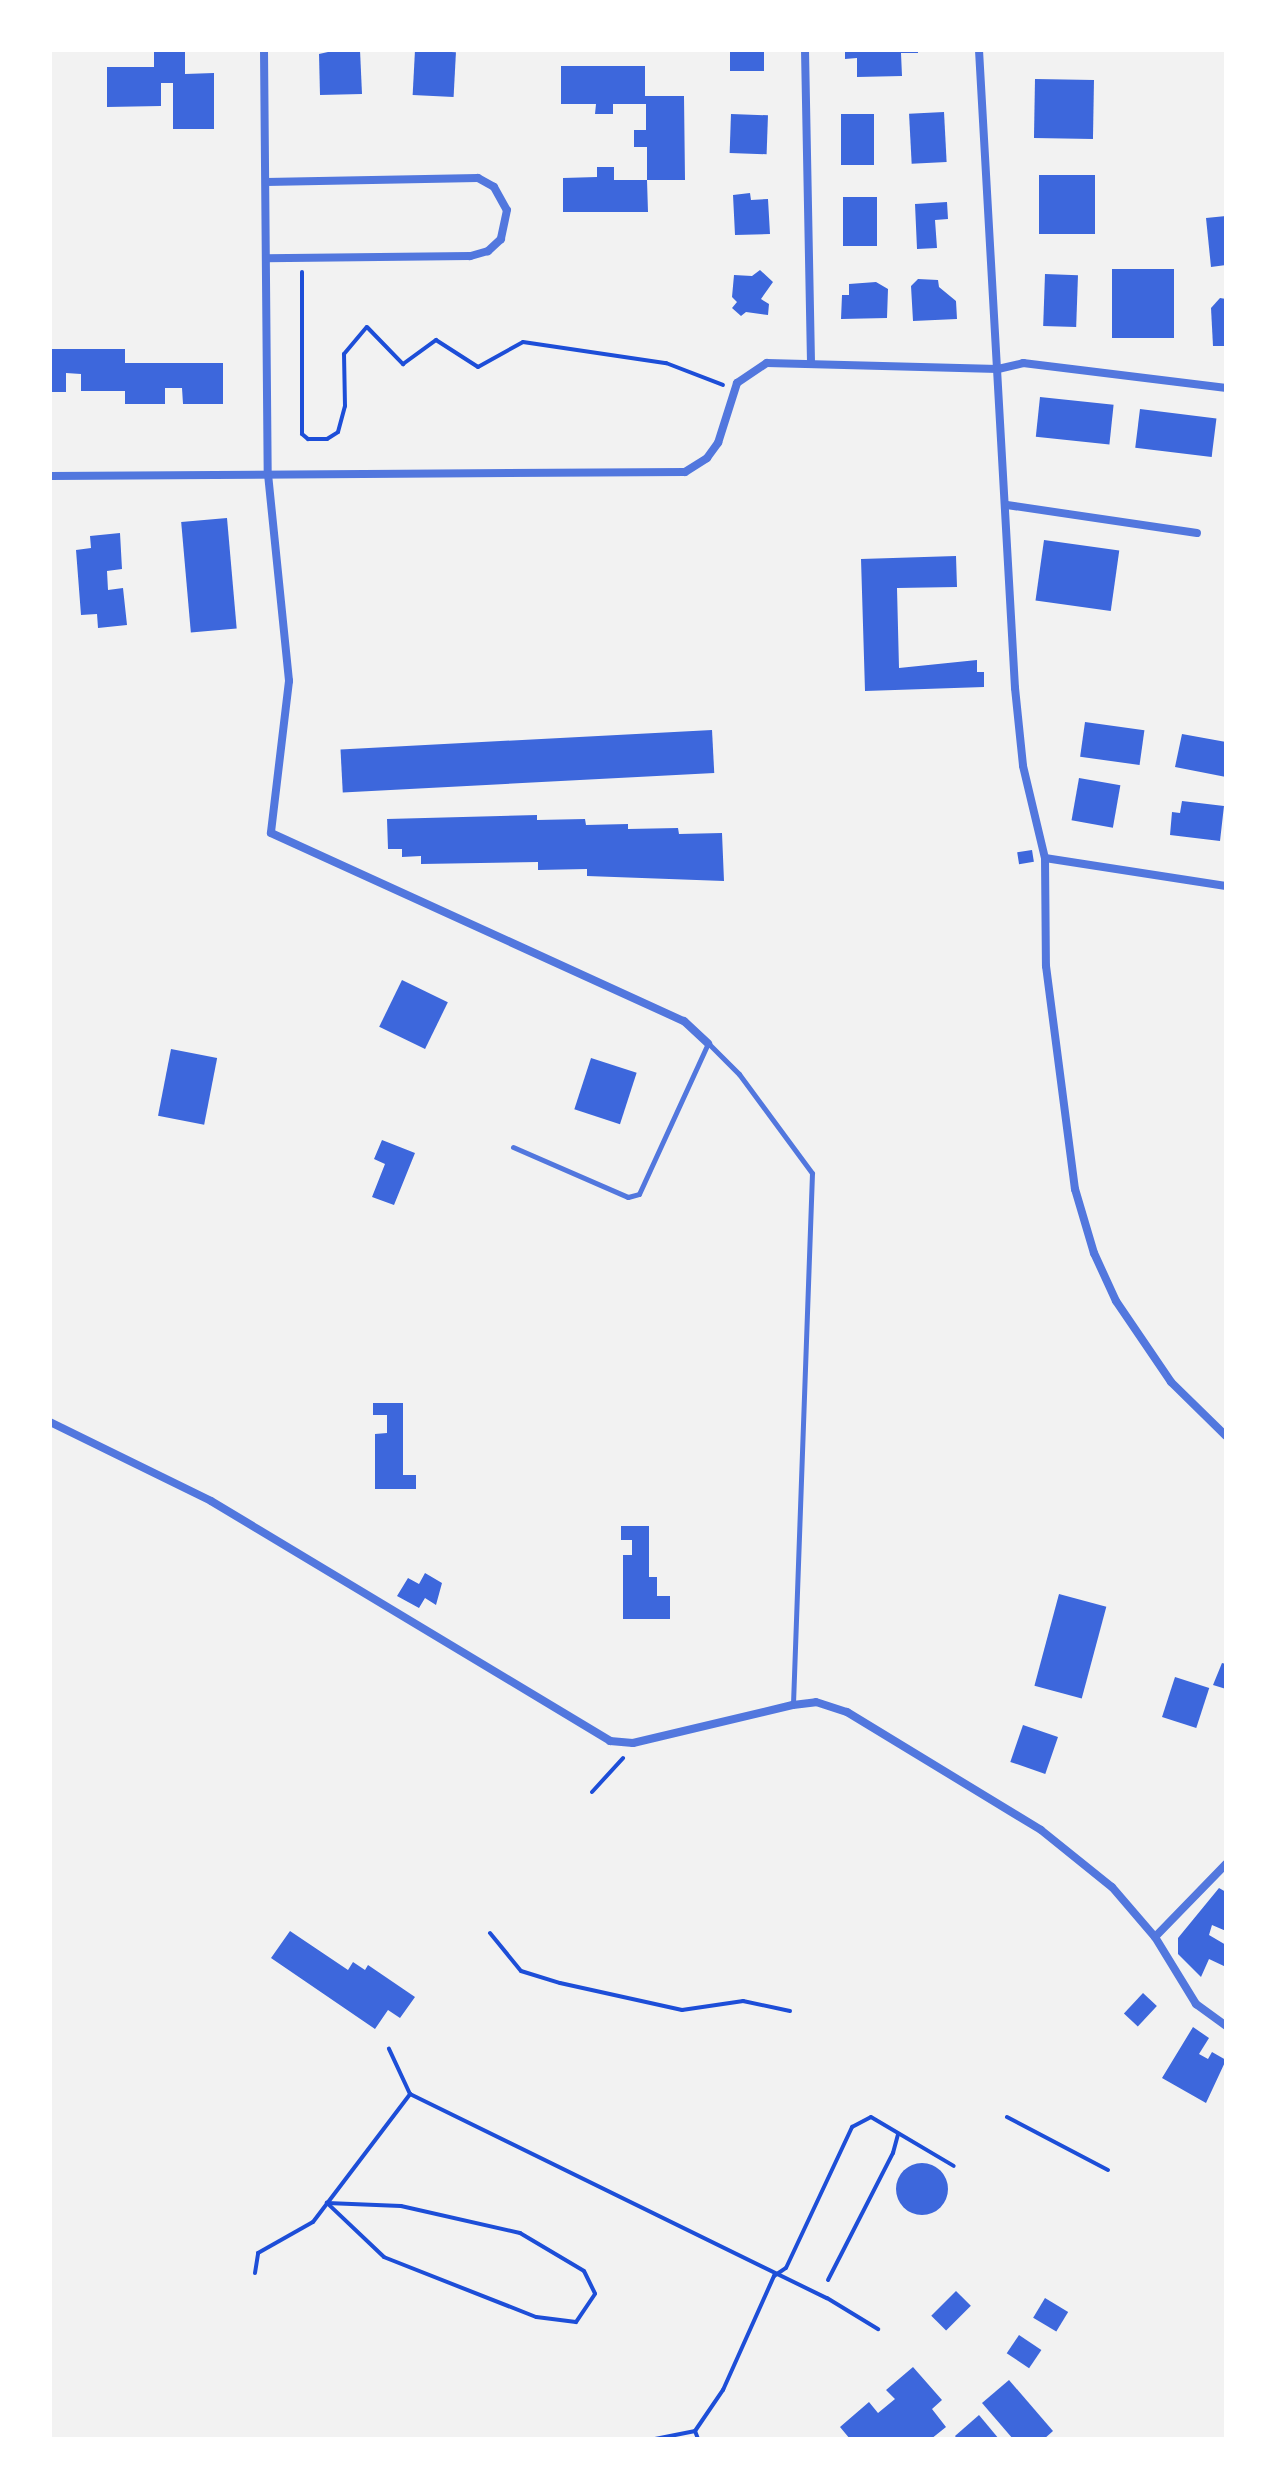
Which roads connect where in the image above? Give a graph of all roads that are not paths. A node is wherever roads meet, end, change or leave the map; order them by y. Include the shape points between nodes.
1 (264, 50) edge
2 (805, 50) edge
3 (979, 50) edge
4 (266, 182) junction
5 (266, 258) junction
6 (811, 363) junction
7 (998, 369) junction
8 (1226, 388) edge
9 (268, 474) junction
10 (50, 476) edge
11 (1007, 505) junction
12 (1197, 533) dead end
13 (1045, 858) junction
14 (1226, 886) edge
15 (708, 1043) junction
16 (513, 1147) dead end
17 (50, 1422) edge
18 (1226, 1436) edge
19 (793, 1705) junction
20 (1226, 1864) edge
21 (1155, 1937) junction
22 (1226, 2026) edge

1 - 4 street
2 - 6 street
3 - 7 street
4 - 5 street
4 - 5 street via 478,178 504,197 507,226 488,251 470,256
5 - 9 street
6 - 7 street
6 - 9 street via 767,363 751,370 729,398 718,443 707,458 685,472
7 - 8 street via 1023,363
7 - 11 street
9 - 10 street
9 - 15 street via 289,681 271,833 684,1021
11 - 12 street
11 - 13 street via 1023,766
13 - 14 street
13 - 18 street via 1046,966 1057,1084 1075,1189 1094,1253 1116,1301 1171,1382
15 - 16 lane via 639,1194 628,1197
15 - 19 lane via 739,1074 812,1173
17 - 19 street via 211,1501 610,1741 633,1743
19 - 21 street via 816,1702 847,1712 925,1755 1041,1830 1112,1887
20 - 21 street
21 - 22 street via 1196,2004

